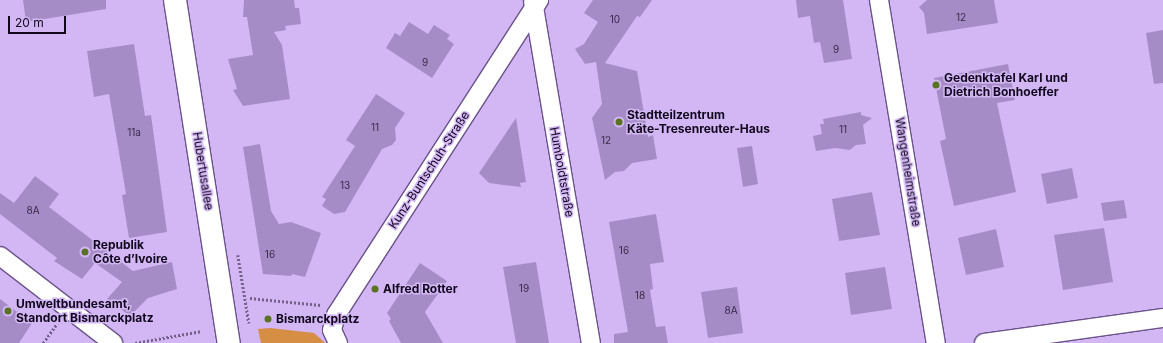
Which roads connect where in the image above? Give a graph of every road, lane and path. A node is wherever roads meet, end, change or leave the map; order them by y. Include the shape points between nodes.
1 (175, 0) edge
2 (879, 0) edge
3 (535, 2) edge
4 (0, 256) edge
5 (250, 298) dead end
6 (324, 308) dead end
7 (1163, 318) edge
8 (59, 320) dead end
9 (202, 331) dead end
10 (44, 343) edge
11 (113, 343) edge
12 (135, 343) edge
13 (229, 343) edge
14 (338, 343) edge
15 (591, 343) edge
16 (936, 343) edge
17 (984, 343) edge

1 - 13 main road, Hubertusallee
2 - 16 street, Wangenheimstraße
3 - 14 street, Kunz-Buntschuh-Straße via 336,315 332,330
3 - 15 street, Humboldtstraße
4 - 11 street
5 - 6 path via 320,305
7 - 17 street
8 - 10 path
9 - 12 path

